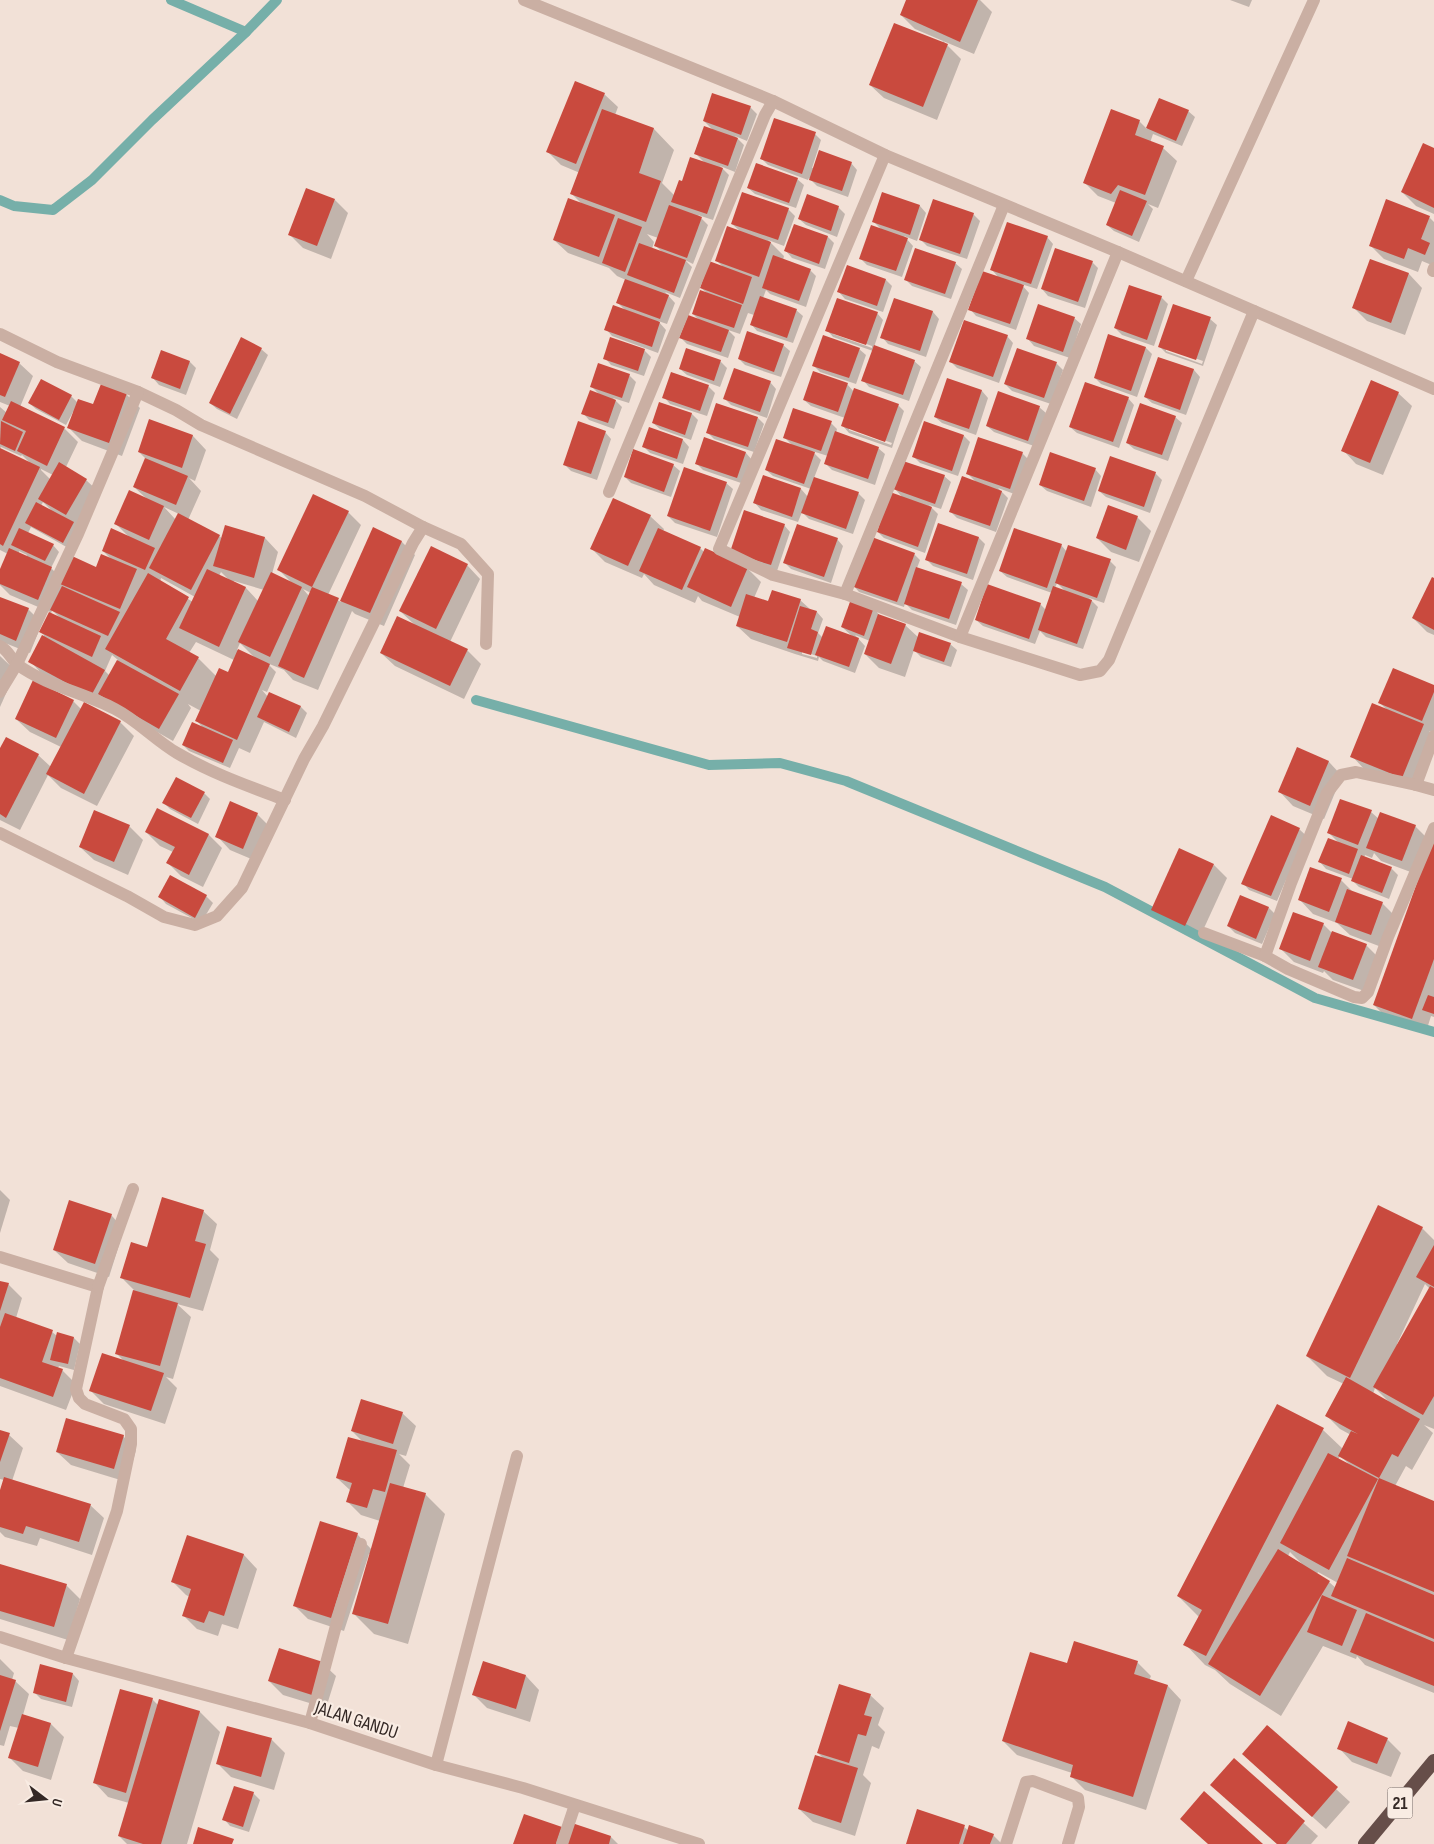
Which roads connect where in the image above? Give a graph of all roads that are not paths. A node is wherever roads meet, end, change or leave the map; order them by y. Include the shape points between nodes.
1 (524, 0) edge
2 (1314, 0) edge
3 (773, 101) junction
4 (885, 155) junction
5 (1004, 205) junction
6 (1118, 252) junction
7 (1186, 281) junction
8 (1254, 311) junction
9 (0, 334) edge
10 (1434, 389) edge
11 (138, 392) junction
12 (609, 492) dead end
13 (423, 527) junction
14 (845, 594) junction
15 (960, 636) junction
16 (486, 644) dead end
17 (0, 646) edge
18 (17, 664) junction
19 (0, 692) edge
20 (1434, 736) edge
21 (1416, 785) junction
22 (1434, 790) edge
23 (285, 800) junction
24 (1434, 828) edge
25 (0, 833) edge
26 (1204, 933) dead end
27 (1265, 956) junction
28 (133, 1189) dead end
29 (0, 1257) edge
30 (98, 1287) junction
31 (517, 1456) dead end
32 (361, 1544) dead end
33 (0, 1637) edge
34 (66, 1658) junction
35 (310, 1723) junction
36 (1434, 1762) edge
37 (436, 1765) junction
38 (574, 1806) junction
39 (562, 1844) edge
40 (699, 1844) edge
41 (1006, 1844) edge
42 (1068, 1844) edge
43 (1365, 1844) edge

1 - 3 street
2 - 7 street
3 - 4 street
3 - 12 street
4 - 5 street
4 - 14 street via 719,549 773,575
5 - 6 street
5 - 14 street
6 - 7 street
6 - 15 street
7 - 8 street
8 - 10 street
8 - 15 street via 1109,660 1100,671 1080,675
9 - 11 street via 57,362
11 - 13 street via 201,425 365,496
11 - 18 street via 78,534
13 - 16 street via 461,544 488,574
13 - 23 street
14 - 15 street
17 - 18 street
18 - 19 street
18 - 23 street via 48,682 114,709 176,753
20 - 21 street
21 - 22 street
21 - 27 street via 1356,772 1341,775 1327,793
23 - 25 street via 242,888 218,916 195,925 164,917
24 - 27 street via 1368,992 1362,998 1288,969
26 - 27 street
28 - 30 street
29 - 30 street
30 - 34 street via 76,1389 85,1404 124,1419 131,1429 131,1444 117,1511
31 - 37 street
32 - 35 street
33 - 34 street, JALAN GANDU
34 - 35 street, JALAN GANDU
35 - 37 street, JALAN GANDU
36 - 43 highway, 21
37 - 38 street, JALAN GANDU via 523,1788
38 - 39 street
38 - 40 street, JALAN GANDU
41 - 42 street via 1026,1782 1034,1781 1078,1798 1079,1807

